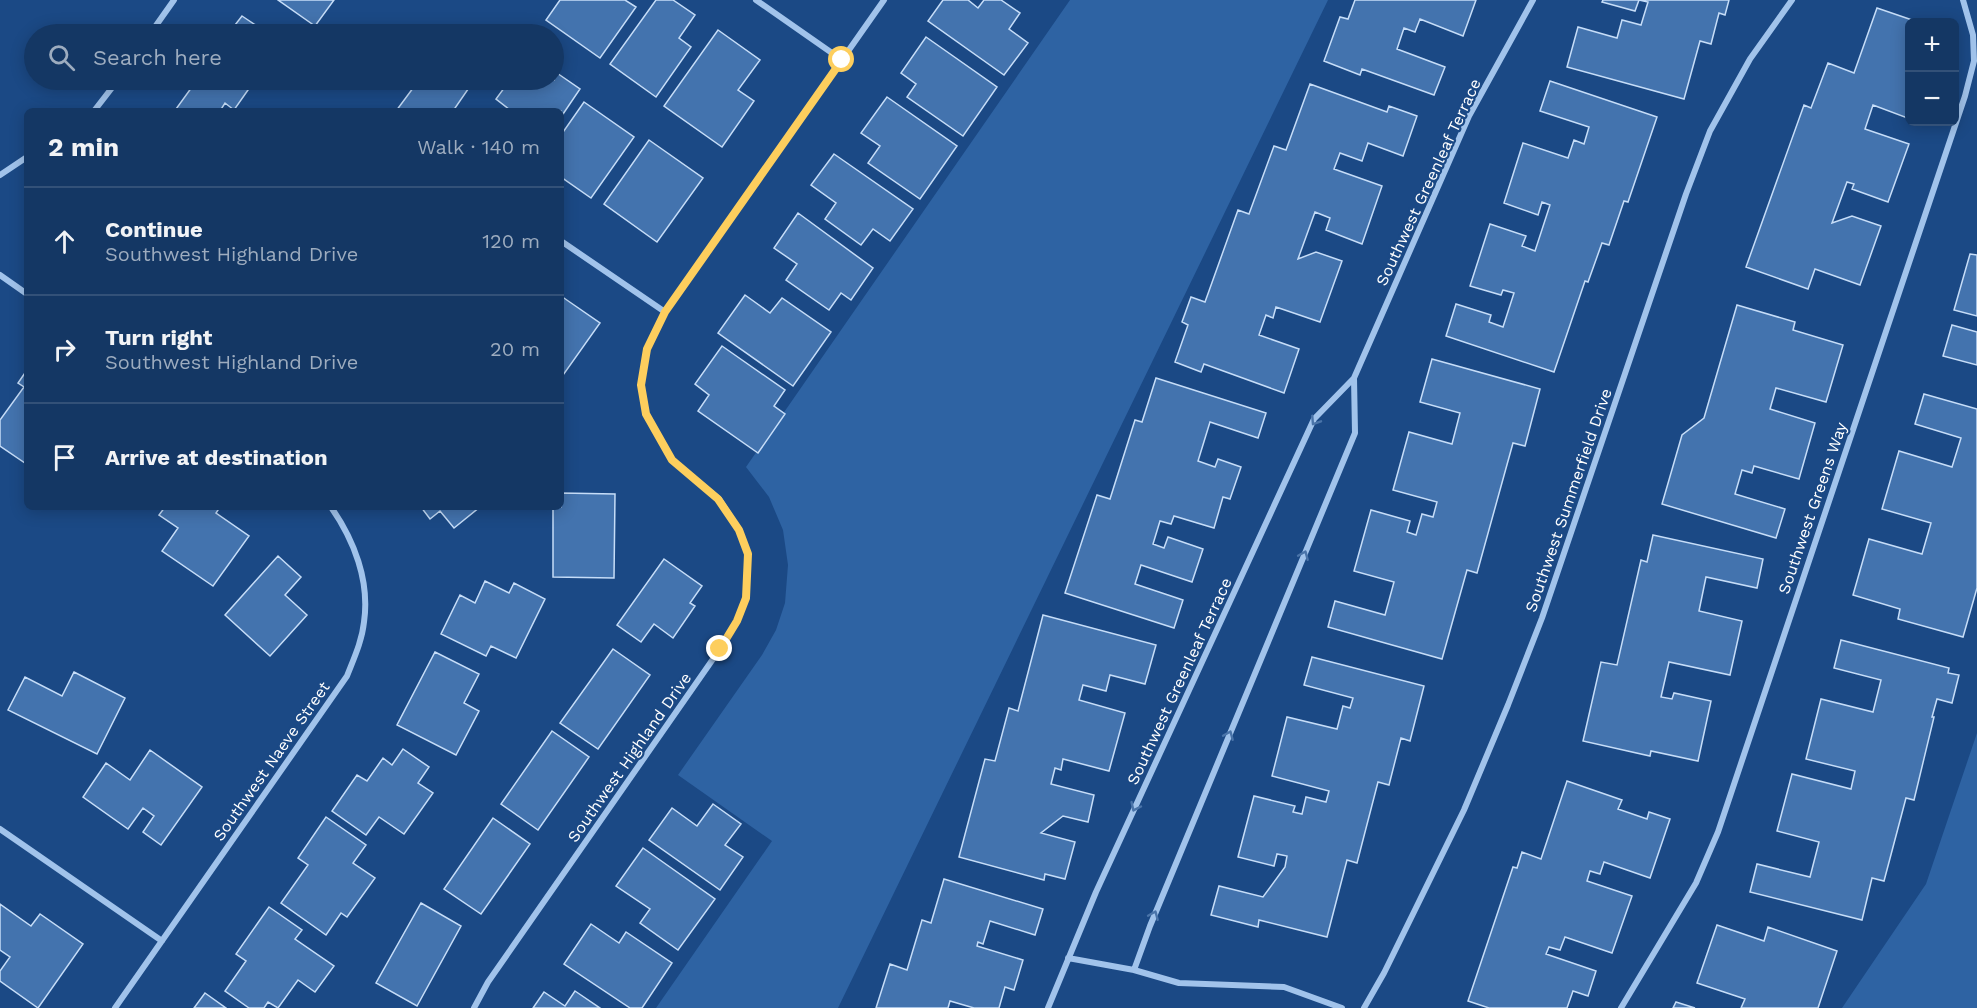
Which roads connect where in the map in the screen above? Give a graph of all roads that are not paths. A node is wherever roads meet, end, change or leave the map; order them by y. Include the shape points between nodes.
1 (174, 0) edge
2 (756, 0) edge
3 (884, 0) edge
4 (1533, 0) edge
5 (1792, 0) edge
6 (1963, 0) edge
7 (157, 24) edge
8 (842, 60) junction
9 (110, 90) edge
10 (96, 108) edge
11 (24, 159) edge
12 (0, 175) edge
13 (564, 243) edge
14 (0, 275) edge
15 (24, 292) edge
16 (665, 312) junction
17 (1354, 378) junction
18 (333, 510) edge
19 (0, 829) edge
20 (162, 941) junction
21 (1068, 958) junction
22 (1134, 970) junction
23 (116, 1008) edge
24 (474, 1008) edge
25 (1048, 1008) edge
26 (1342, 1008) edge
27 (1364, 1008) edge
28 (1622, 1008) edge

1 - 7 street
2 - 8 street
3 - 8 street, Southwest Highland Drive
4 - 17 street, Southwest Greenleaf Terrace via 1469,116
5 - 27 street, Southwest Summerfield Drive via 1750,59 1710,131 1542,618 1508,705 1464,810
6 - 28 street, Southwest Greens Way via 1973,35 1974,61 1965,96 1718,832 1696,883
8 - 16 street, Southwest Highland Drive
9 - 10 street
11 - 12 street
13 - 16 street
14 - 15 street
16 - 24 street, Southwest Highland Drive via 647,349 641,385 646,414 672,460 718,499 739,530 748,554 746,598 720,649 488,982
17 -> 21 street, Southwest Greenleaf Terrace via 1314,419
22 -> 17 street, Southwest Greenleaf Terrace via 1355,433
18 - 20 street, Southwest Naeve Street via 344,526 362,572 365,595 364,622 347,676
19 - 20 street
20 - 23 street, Southwest Naeve Street
21 - 22 street
21 - 25 street, Southwest Greenleaf Terrace
22 - 26 street via 1179,983 1284,987

